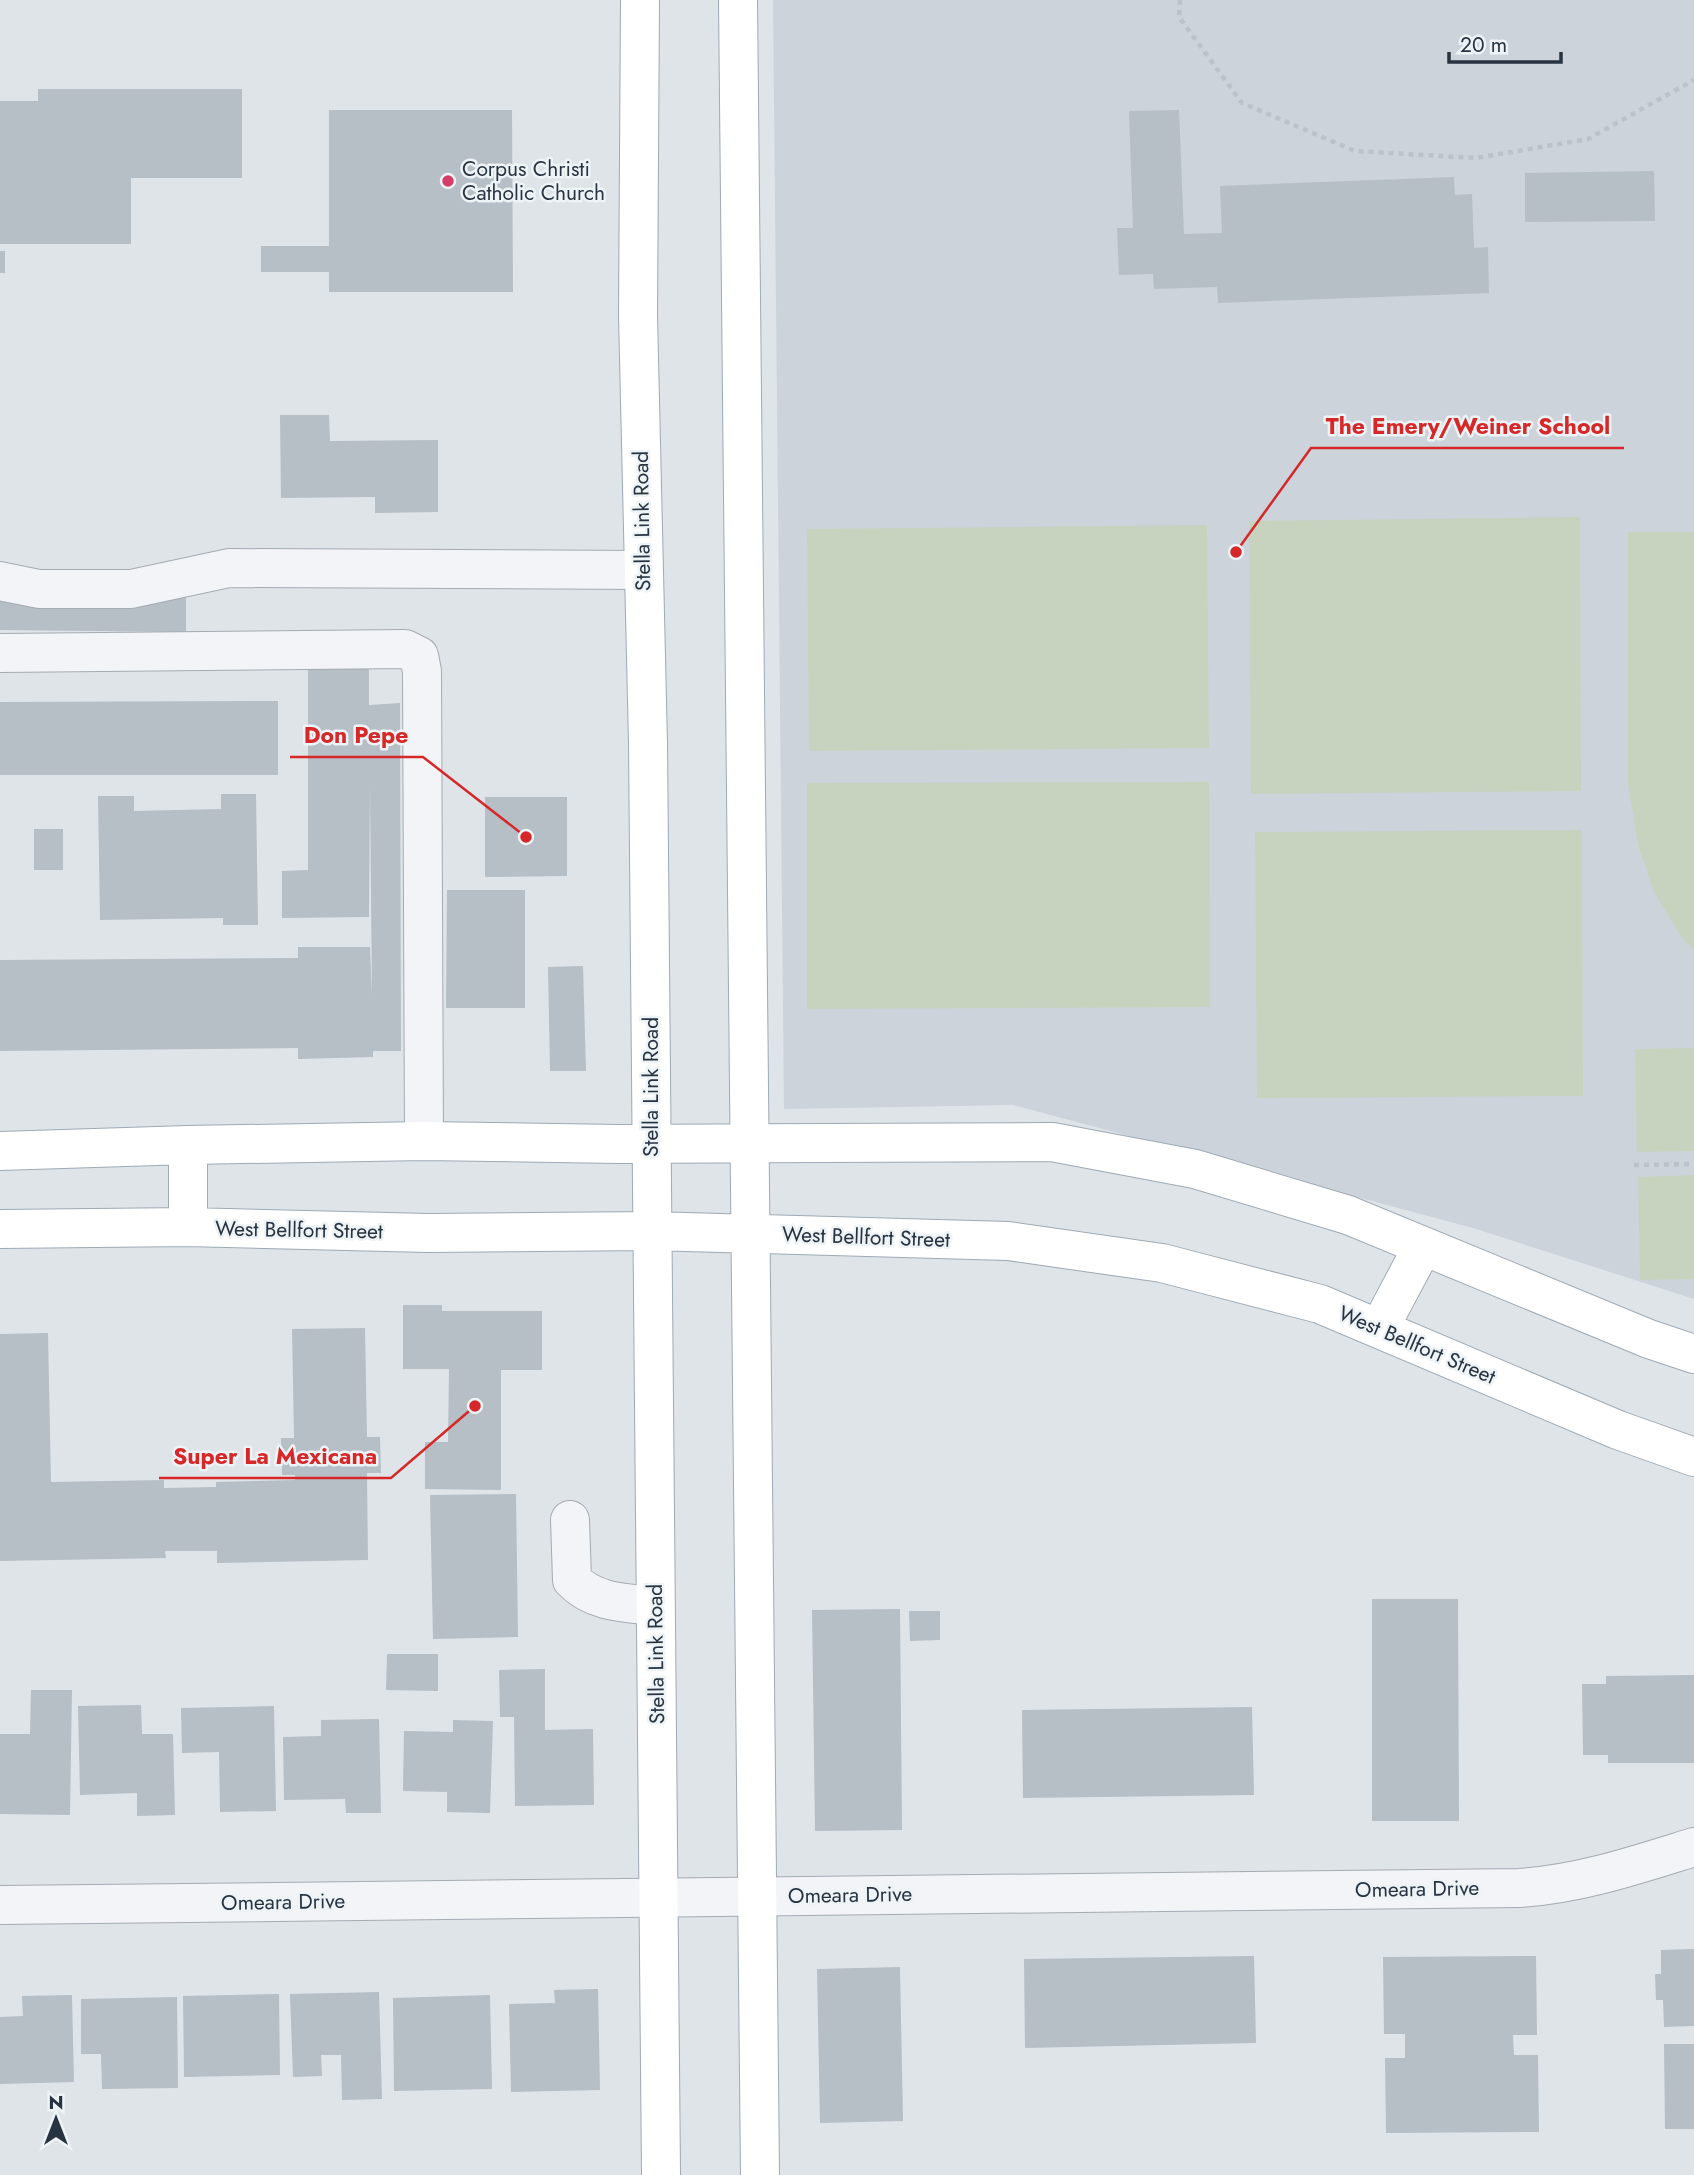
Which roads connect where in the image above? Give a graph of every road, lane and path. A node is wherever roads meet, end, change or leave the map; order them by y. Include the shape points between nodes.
1 (640, 0) edge
2 (738, 0) edge
3 (1180, 0) edge
4 (1694, 80) edge
5 (643, 570) junction
6 (0, 581) edge
7 (0, 653) edge
8 (424, 1141) junction
9 (750, 1143) junction
10 (652, 1144) junction
11 (188, 1145) junction
12 (0, 1151) edge
13 (1694, 1164) edge
14 (1634, 1165) dead end
15 (188, 1227) junction
16 (0, 1229) edge
17 (651, 1231) junction
18 (752, 1232) junction
19 (1423, 1246) junction
20 (1379, 1329) junction
21 (1694, 1354) edge
22 (1694, 1457) edge
23 (570, 1520) dead end
24 (655, 1606) junction
25 (1694, 1847) edge
26 (757, 1896) junction
27 (659, 1898) junction
28 (0, 1905) edge
29 (661, 2175) edge
30 (760, 2175) edge

1 - 5 main road, Stella Link Road via 638,315
2 - 9 main road
3 - 4 path via 1179,17 1242,103 1355,151 1476,158 1588,139
5 - 6 street via 229,568 131,589 39,589
5 - 10 main road, Stella Link Road
7 - 8 street via 405,649 419,656
8 - 10 main road
8 - 11 main road
9 - 10 main road
9 - 18 main road
9 - 19 main road via 1052,1142 1195,1168 1348,1215
10 - 17 main road, Stella Link Road
11 - 12 main road
11 - 15 main road
13 - 14 path
15 - 16 main road, West Bellfort Street
15 - 17 main road, West Bellfort Street via 428,1233
17 - 18 main road, West Bellfort Street
17 - 24 main road, Stella Link Road
18 - 20 main road, West Bellfort Street via 1008,1241 1162,1263 1320,1304
18 - 26 main road
19 - 20 main road
19 - 21 main road
20 - 22 main road, West Bellfort Street via 1618,1430
23 - 24 street via 572,1580 582,1591 605,1600
24 - 27 main road, Stella Link Road
25 - 26 street, Omeara Drive via 1554,1886
26 - 27 street, Omeara Drive
26 - 30 main road
27 - 28 street, Omeara Drive
27 - 29 main road, Stella Link Road

